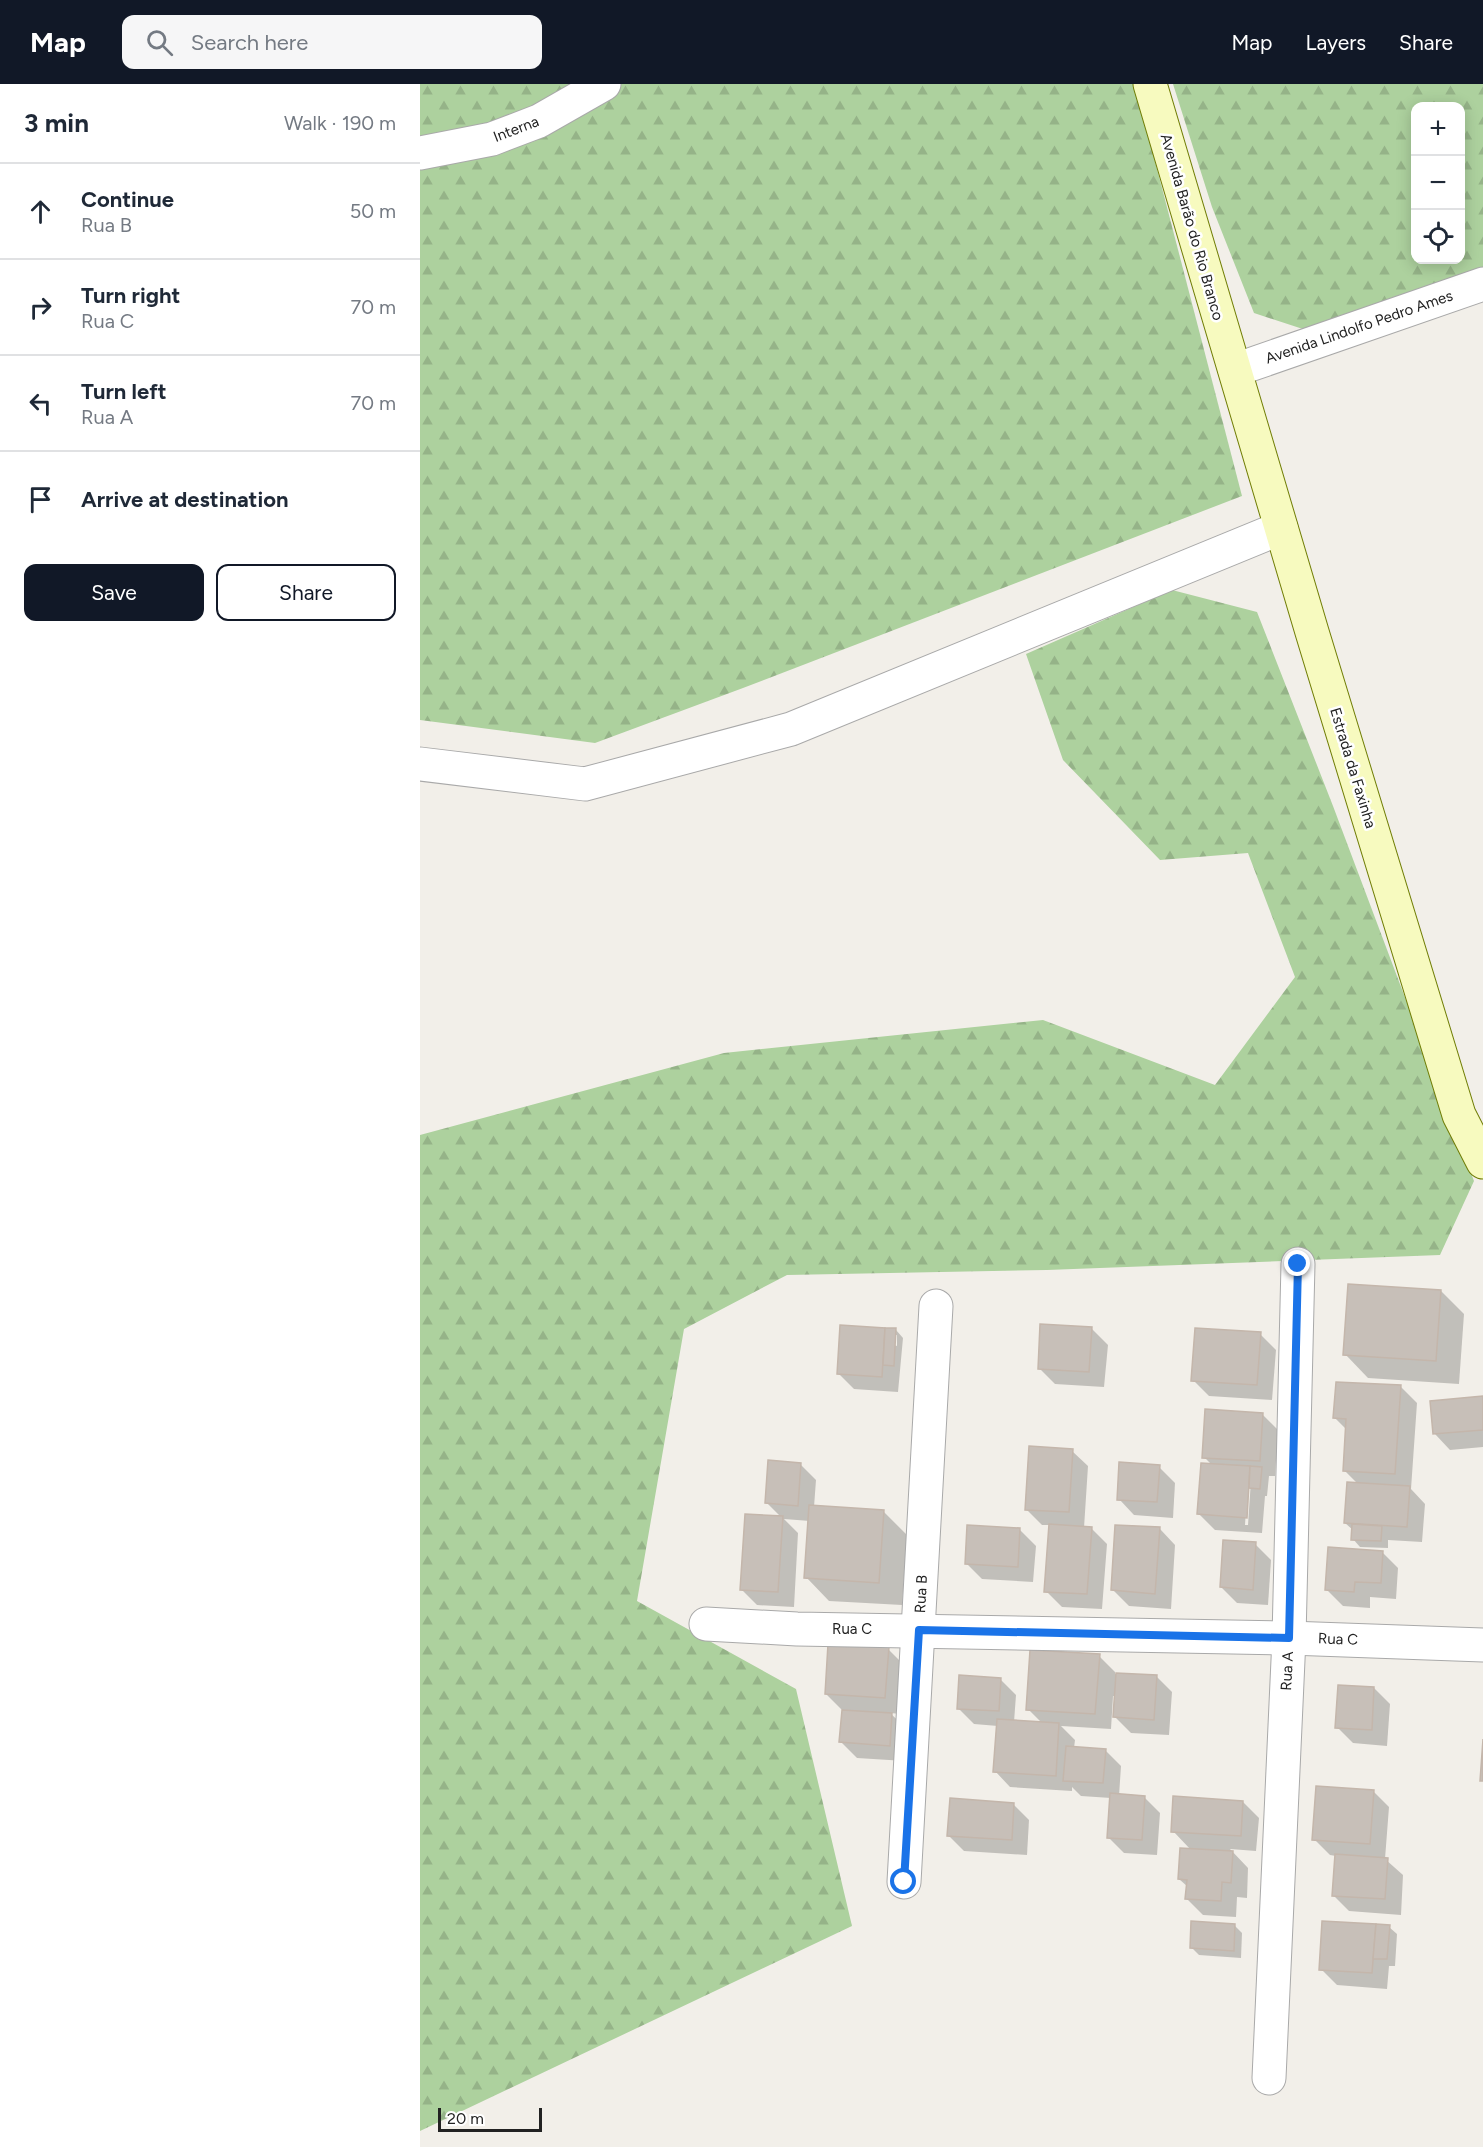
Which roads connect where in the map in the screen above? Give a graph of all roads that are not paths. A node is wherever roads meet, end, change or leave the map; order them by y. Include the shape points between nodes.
1 (604, 84) edge
2 (1150, 84) edge
3 (420, 153) edge
4 (1483, 284) edge
5 (1235, 370) junction
6 (1281, 528) junction
7 (420, 764) edge
8 (1483, 1162) edge
9 (1298, 1264) dead end
10 (936, 1306) dead end
11 (706, 1624) dead end
12 (919, 1630) junction
13 (1289, 1638) junction
14 (1483, 1644) edge
15 (904, 1882) dead end
16 (1269, 2078) dead end

1 - 3 street, Interna via 539,121 492,139
2 - 5 street, Avenida Barão do Rio Branco
4 - 5 street, Avenida Lindolfo Pedro Ames
5 - 6 street, Estrada da Faxinha
6 - 7 street via 791,729 585,784
6 - 8 street, Estrada da Faxinha via 1459,1115
9 - 13 street, Rua A
10 - 12 street, Rua B
11 - 12 street, Rua C
12 - 13 street, Rua C
12 - 15 street, Rua B
13 - 14 street, Rua C
13 - 16 street, Rua A

